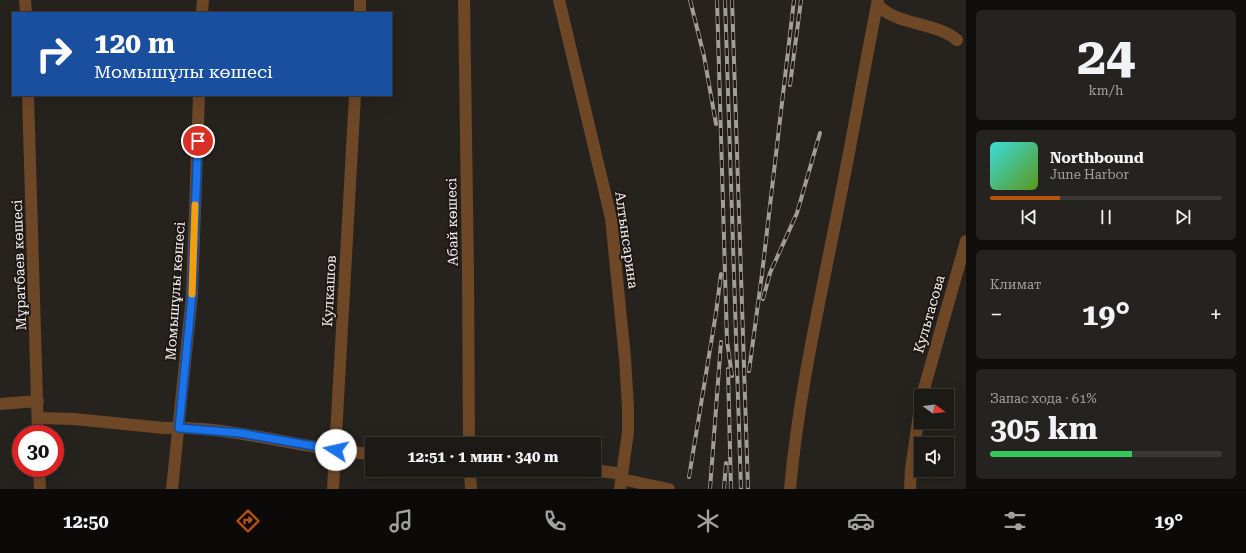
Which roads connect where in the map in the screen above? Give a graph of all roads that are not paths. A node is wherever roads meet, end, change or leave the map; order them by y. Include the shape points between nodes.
1 (26, 0) edge
2 (203, 0) edge
3 (360, 0) edge
4 (464, 0) edge
5 (559, 0) edge
6 (877, 2) edge
7 (26, 12) edge
8 (202, 12) edge
9 (360, 12) edge
10 (957, 40) dead end
11 (28, 96) edge
12 (199, 96) edge
13 (355, 96) edge
14 (966, 241) edge
15 (924, 389) edge
16 (38, 401) junction
17 (0, 404) edge
18 (38, 418) junction
19 (38, 425) edge
20 (179, 428) junction
21 (917, 429) edge
22 (469, 437) edge
23 (336, 450) junction
24 (365, 453) edge
25 (601, 473) edge
26 (39, 477) edge
27 (470, 477) edge
28 (621, 481) edge
29 (40, 489) edge
30 (172, 489) edge
31 (333, 489) edge
32 (471, 489) edge
33 (669, 489) edge
34 (790, 489) edge
35 (910, 489) edge

1 - 7 street
2 - 8 street
3 - 9 street
4 - 22 street, Абай көшесі
5 - 28 street, Алтынсарина via 611,218 628,408 628,432
6 - 10 street via 883,11 950,34
6 - 34 street via 810,344
11 - 16 street, Мұратбаев көшесі
12 - 20 street, Момышұлы көшесі via 192,295
13 - 23 street, Кулкашов
14 - 15 street, Культасова
16 - 17 street
16 - 18 street, Мұратбаев көшесі
18 - 19 street, Мұратбаев көшесі
18 - 20 street
20 - 23 street via 240,433
20 - 30 street, Момышұлы көшесі
21 - 35 street
23 - 24 street
23 - 31 street, Кулкашов
25 - 28 street
26 - 29 street
27 - 32 street
28 - 33 street

